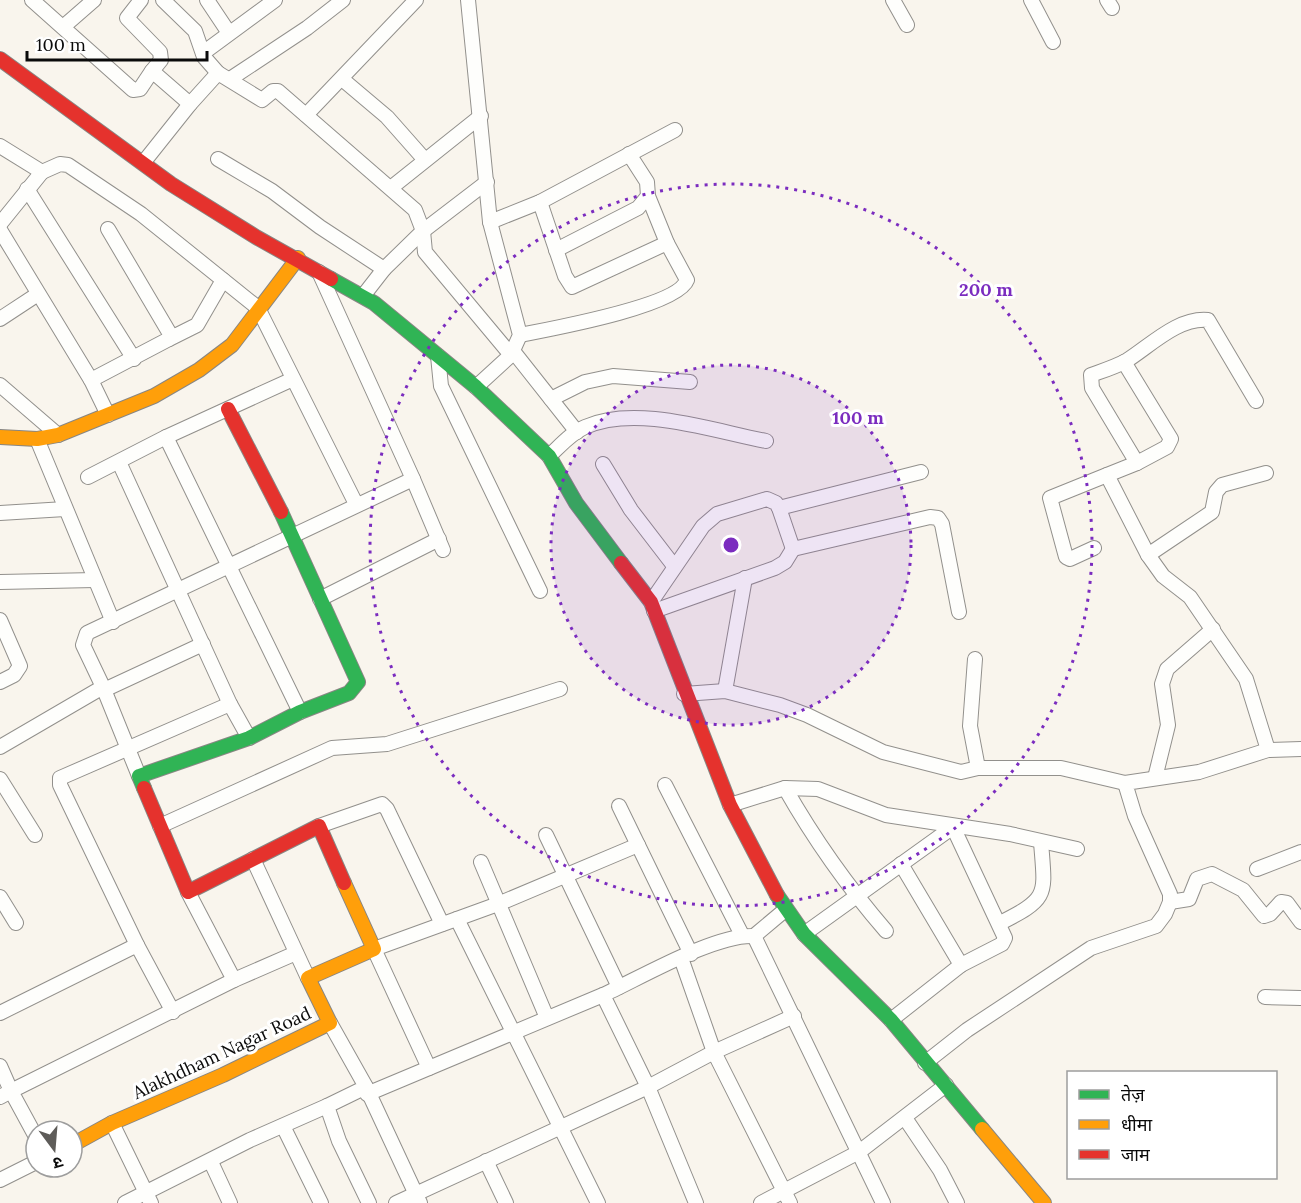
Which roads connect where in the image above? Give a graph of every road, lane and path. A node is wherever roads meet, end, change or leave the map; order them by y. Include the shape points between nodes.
1 (32, 0) edge
2 (94, 0) edge
3 (141, 0) edge
4 (163, 0) edge
5 (207, 0) edge
6 (275, 0) edge
7 (343, 0) edge
8 (416, 0) edge
9 (468, 0) edge
10 (893, 0) edge
11 (1031, 0) edge
12 (258, 5) edge
13 (907, 25) dead end
14 (63, 27) junction
15 (228, 33) junction
16 (1053, 42) dead end
17 (203, 53) junction
18 (0, 59) edge
19 (152, 70) junction
20 (224, 76) junction
21 (342, 79) junction
22 (190, 104) junction
23 (306, 115) junction
24 (481, 116) junction
25 (675, 130) dead end
26 (0, 146) edge
27 (629, 154) junction
28 (218, 159) dead end
29 (425, 160) junction
30 (143, 163) junction
31 (42, 172) junction
32 (487, 182) junction
33 (392, 187) junction
34 (27, 189) junction
35 (648, 196) junction
36 (540, 202) junction
37 (3, 215) edge
38 (490, 222) junction
39 (0, 230) edge
40 (108, 230) dead end
41 (423, 231) junction
42 (668, 243) junction
43 (556, 250) junction
44 (298, 258) junction
45 (384, 269) junction
46 (318, 270) junction
47 (223, 280) junction
48 (38, 294) junction
49 (363, 296) junction
50 (258, 308) junction
51 (0, 318) edge
52 (520, 335) junction
53 (169, 339) junction
54 (512, 353) junction
55 (438, 356) junction
56 (134, 359) junction
57 (1124, 362) junction
58 (293, 379) junction
59 (91, 380) junction
60 (690, 382) dead end
61 (0, 386) edge
62 (476, 387) junction
63 (551, 399) junction
64 (1256, 401) dead end
65 (228, 409) junction
66 (108, 415) junction
67 (577, 432) junction
68 (58, 435) junction
69 (0, 436) edge
70 (166, 437) junction
71 (37, 439) junction
72 (766, 441) dead end
73 (549, 456) junction
74 (119, 462) junction
75 (603, 464) dead end
76 (1137, 464) junction
77 (921, 472) dead end
78 (1266, 473) dead end
79 (1107, 475) junction
80 (88, 477) dead end
81 (413, 479) junction
82 (356, 504) junction
83 (779, 508) junction
84 (65, 509) junction
85 (0, 513) edge
86 (294, 537) junction
87 (1094, 548) dead end
88 (794, 549) junction
89 (1148, 555) junction
90 (231, 566) junction
91 (674, 566) junction
92 (745, 578) junction
93 (95, 580) junction
94 (0, 582) edge
95 (180, 590) junction
96 (540, 591) dead end
97 (320, 599) junction
98 (652, 606) junction
99 (959, 612) dead end
100 (0, 620) edge
101 (113, 622) junction
102 (1213, 629) junction
103 (203, 644) junction
104 (975, 659) dead end
105 (0, 682) edge
106 (103, 689) junction
107 (560, 689) dead end
108 (725, 691) junction
109 (684, 693) junction
110 (230, 704) junction
111 (300, 712) junction
112 (249, 738) junction
113 (0, 747) edge
114 (127, 749) junction
115 (1301, 749) edge
116 (1268, 750) junction
117 (978, 768) junction
118 (139, 776) junction
119 (1155, 778) junction
120 (0, 779) edge
121 (1125, 783) junction
122 (665, 785) dead end
123 (785, 788) junction
124 (730, 805) junction
125 (619, 806) dead end
126 (160, 826) junction
127 (319, 826) junction
128 (953, 827) junction
129 (35, 835) dead end
130 (546, 835) dead end
131 (1041, 842) junction
132 (638, 845) junction
133 (1077, 849) dead end
134 (1301, 852) edge
135 (253, 860) junction
136 (481, 862) dead end
137 (901, 864) junction
138 (1257, 869) dead end
139 (566, 877) junction
140 (188, 892) junction
141 (0, 897) edge
142 (856, 897) junction
143 (1170, 902) junction
144 (498, 904) junction
145 (785, 910) junction
146 (457, 919) junction
147 (1301, 922) edge
148 (16, 923) dead end
149 (1000, 923) junction
150 (441, 924) junction
151 (886, 931) dead end
152 (804, 934) junction
153 (748, 936) junction
154 (136, 945) junction
155 (374, 949) junction
156 (296, 953) junction
157 (686, 956) junction
158 (961, 965) junction
159 (308, 978) junction
160 (234, 980) junction
161 (619, 987) junction
162 (603, 995) junction
163 (1265, 997) dead end
164 (1301, 998) edge
165 (173, 1012) junction
166 (0, 1013) edge
167 (794, 1016) junction
168 (547, 1018) junction
169 (891, 1020) junction
170 (330, 1023) junction
171 (514, 1032) junction
172 (714, 1052) junction
173 (925, 1063) junction
174 (0, 1066) edge
175 (429, 1068) junction
176 (946, 1085) junction
177 (648, 1087) junction
178 (367, 1090) junction
179 (6, 1094) edge
180 (327, 1106) junction
181 (905, 1118) junction
182 (24, 1120) edge
183 (112, 1123) junction
184 (283, 1126) junction
185 (558, 1128) junction
186 (84, 1138) edge
187 (859, 1152) junction
188 (486, 1161) junction
189 (211, 1162) junction
190 (24, 1168) edge
191 (0, 1180) edge
192 (787, 1197) edge
193 (149, 1198) edge
194 (418, 1198) edge
195 (125, 1203) edge
196 (230, 1203) edge
197 (321, 1203) edge
198 (369, 1203) edge
199 (396, 1203) edge
200 (506, 1203) edge
201 (597, 1203) edge
202 (696, 1203) edge
203 (760, 1203) edge
204 (883, 1203) edge
205 (957, 1203) edge
206 (1044, 1203) edge

1 - 14 street
2 - 14 street
3 - 19 street via 127,18 160,52 161,60
4 - 17 street via 195,31
5 - 15 street
6 - 12 street
7 - 20 street via 307,28
8 - 21 street
9 - 24 street
10 - 13 street
11 - 16 street
12 - 15 street
14 - 19 street via 133,90 140,88
15 - 17 street
17 - 20 street
18 - 30 street
19 - 22 street
20 - 22 street
20 - 23 street via 262,100 278,91
21 - 23 street
21 - 29 street via 387,117
22 - 30 street
23 - 33 street
24 - 29 street
24 - 32 street
25 - 27 street
26 - 31 street
27 - 35 street via 646,182
27 - 36 street
28 - 45 street via 272,191
29 - 33 street
30 - 44 street via 256,237
31 - 34 street
31 - 47 street via 60,164 68,165 141,214
32 - 38 street
32 - 41 street
33 - 41 street via 415,210
34 - 37 street
34 - 56 street
35 - 42 street
35 - 43 street via 638,208
36 - 38 street
36 - 43 street
38 - 52 street
39 - 48 street
40 - 53 street via 169,329
41 - 45 street
41 - 54 street via 425,252
42 - 43 street via 572,287
42 - 52 street via 687,280 685,286 633,309
44 - 46 street
44 - 50 street
45 - 49 street
46 - 49 street
46 - 81 street
47 - 50 street
47 - 53 street via 197,325
48 - 51 street
48 - 59 street
49 - 55 street
50 - 58 street
50 - 66 street via 232,345 199,370 154,396
52 - 54 street
53 - 56 street
54 - 62 street
54 - 63 street
55 - 62 street
55 - 96 street via 441,386
56 - 59 street
57 - 64 street via 1168,332 1208,320
57 - 76 street via 1171,439 1167,447
57 - 76 street via 1091,375 1091,381
58 - 65 street
58 - 82 street
59 - 66 street
60 - 63 street via 613,376 585,382
61 - 68 street
62 - 73 street
63 - 67 street
65 - 70 street
65 - 86 street
66 - 68 street
67 - 72 street via 607,420 652,419
67 - 73 street
68 - 71 street
69 - 71 street
70 - 74 street
70 - 90 street
71 - 84 street
73 - 98 street via 576,503
74 - 80 street
74 - 95 street
75 - 91 street via 631,510
76 - 79 street
77 - 83 street
78 - 89 street via 1221,485 1207,517
79 - 87 street via 1050,498 1066,557 1070,559
79 - 89 street
81 - 82 street
81 - 97 street via 441,545
82 - 86 street
83 - 88 street
83 - 91 street via 768,499 717,514 703,526
84 - 85 street
84 - 93 street
86 - 90 street
86 - 97 street
88 - 92 street via 785,562
88 - 99 street via 930,516 938,518
89 - 102 street via 1163,576 1190,597
90 - 95 street
90 - 111 street
91 - 98 street
92 - 98 street
92 - 108 street
93 - 94 street
93 - 101 street
95 - 101 street
95 - 103 street
97 - 111 street via 358,682 349,693
98 - 109 street
100 - 105 street via 20,666 15,675
101 - 106 street via 87,633 83,640
102 - 116 street via 1246,679
102 - 119 street via 1167,669 1162,684 1168,725
103 - 106 street
103 - 110 street
104 - 117 street via 970,726
106 - 113 street
106 - 114 street
107 - 126 street via 387,744 332,748
108 - 109 street
108 - 117 street via 807,715 883,752 961,772
109 - 124 street
110 - 112 street
110 - 114 street
111 - 112 street
112 - 118 street
114 - 118 street
114 - 154 street via 60,778 60,785
115 - 116 street
116 - 119 street via 1199,772
117 - 121 street via 1061,768
118 - 126 street
119 - 121 street
120 - 129 street
121 - 143 street
122 - 153 street
123 - 124 street
123 - 128 street via 818,789 886,815
123 - 142 street
124 - 145 street
125 - 132 street
126 - 140 street
127 - 135 street
127 - 150 street via 382,804
127 - 155 street
128 - 131 street
128 - 137 street
128 - 149 street
130 - 139 street
131 - 133 street
131 - 149 street via 1044,889 1039,899
132 - 139 street
132 - 157 street
134 - 138 street
135 - 140 street
135 - 156 street
136 - 144 street
137 - 142 street
137 - 158 street
139 - 144 street
139 - 161 street
140 - 160 street
141 - 148 street
142 - 151 street
142 - 152 street
143 - 147 street via 1189,898 1197,879 1212,874 1243,890 1264,916 1281,902 1287,903
143 - 173 street via 1156,926 1091,948
144 - 146 street
144 - 168 street
145 - 152 street
145 - 153 street
146 - 150 street
146 - 171 street
149 - 158 street via 1005,935 1002,944
150 - 155 street
152 - 169 street
153 - 157 street
153 - 167 street
154 - 165 street
154 - 166 street
155 - 159 street, Alakhdham Nagar Road
155 - 175 street
156 - 159 street
156 - 160 street
157 - 161 street
157 - 172 street
158 - 169 street
159 - 170 street, Alakhdham Nagar Road
160 - 165 street
161 - 162 street
162 - 168 street
162 - 177 street
163 - 164 street
165 - 179 street
167 - 172 street
167 - 187 street
168 - 171 street
169 - 173 street
170 - 178 street
170 - 183 street, Alakhdham Nagar Road
171 - 175 street
171 - 185 street
172 - 177 street
172 - 192 street
173 - 176 street
174 - 179 street
175 - 178 street
176 - 181 street
176 - 206 street
177 - 185 street
177 - 202 street
178 - 180 street
178 - 194 street
179 - 182 street
180 - 184 street
180 - 198 street
181 - 187 street
181 - 205 street
183 - 186 street, Alakhdham Nagar Road
183 - 193 street
184 - 189 street
184 - 197 street
185 - 188 street
185 - 201 street
187 - 192 street
187 - 204 street
188 - 194 street
188 - 200 street
189 - 193 street
189 - 196 street
190 - 191 street
192 - 203 street
193 - 195 street
194 - 199 street

